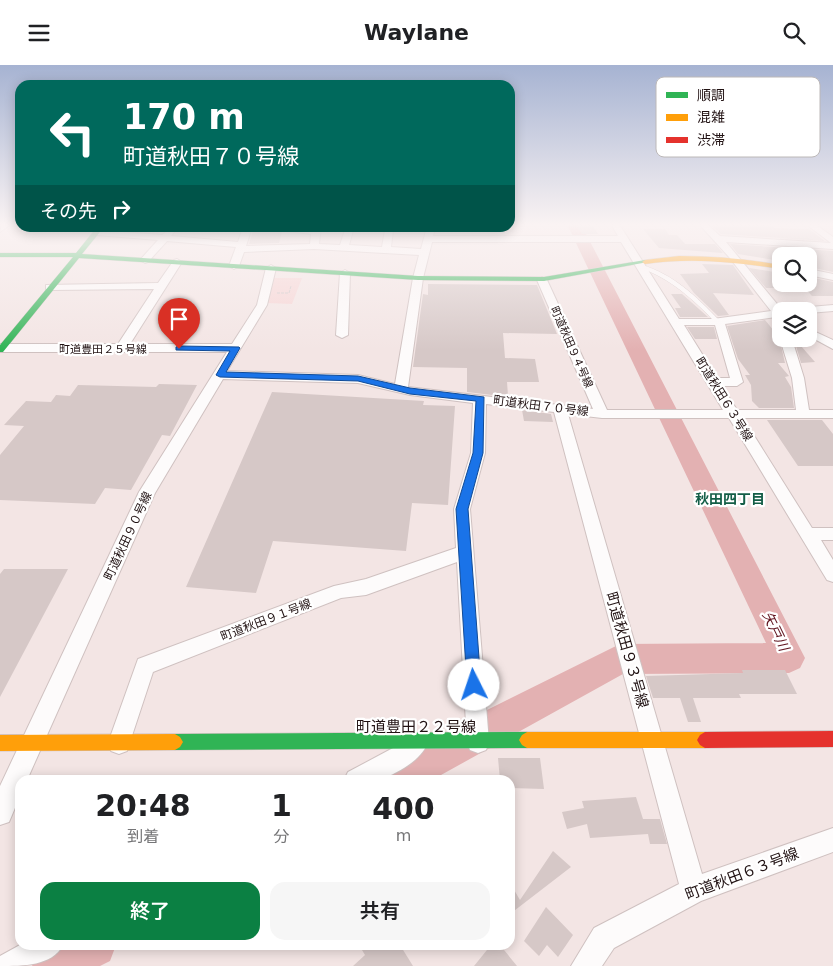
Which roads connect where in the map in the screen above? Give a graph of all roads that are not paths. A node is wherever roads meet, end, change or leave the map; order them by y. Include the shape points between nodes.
1 (68, 266) edge
2 (174, 266) edge
3 (234, 266) edge
4 (421, 266) edge
5 (627, 266) edge
6 (641, 266) edge
7 (644, 266) edge
8 (740, 266) edge
9 (271, 268) junction
10 (345, 273) junction
11 (817, 274) edge
12 (833, 277) edge
13 (418, 278) junction
14 (542, 280) junction
15 (162, 286) junction
16 (50, 287) junction
17 (772, 304) edge
18 (833, 308) edge
19 (817, 309) edge
20 (772, 315) edge
21 (718, 321) junction
22 (676, 322) junction
23 (342, 335) dead end
24 (817, 335) edge
25 (830, 341) edge
26 (788, 347) edge
27 (236, 348) junction
28 (0, 349) edge
29 (121, 349) junction
30 (220, 375) junction
31 (713, 381) junction
32 (401, 389) junction
33 (480, 399) junction
34 (560, 409) junction
35 (833, 413) edge
36 (602, 414) junction
37 (733, 414) junction
38 (803, 414) junction
39 (833, 534) edge
40 (809, 537) junction
41 (833, 541) edge
42 (465, 552) junction
43 (833, 575) edge
44 (833, 739) edge
45 (652, 741) junction
46 (478, 742) junction
47 (0, 743) edge
48 (32, 743) junction
49 (120, 743) junction
50 (417, 743) junction
51 (17, 775) edge
52 (365, 775) edge
53 (15, 780) edge
54 (0, 813) edge
55 (833, 840) edge
56 (694, 890) junction
57 (39, 950) edge
58 (9, 966) edge
59 (585, 966) edge

1 - 16 street
2 - 15 street
3 - 9 street
4 - 13 street
5 - 14 street
6 - 22 street, 町道秋田６３号線
7 - 21 lane via 677,287
8 - 17 street
9 - 10 street
9 - 27 street, 町道秋田９０号線 via 262,305
10 - 13 street
10 - 23 street
11 - 12 street
13 - 14 street
13 - 32 street
14 - 36 street, 町道秋田９４号線
15 - 16 street
15 - 29 street
16 - 28 street
18 - 19 street
20 - 21 street
21 - 22 street
21 - 31 street via 737,381
22 - 31 street, 町道秋田６３号線
24 - 25 street
26 - 38 street via 798,378
27 - 29 street, 町道豊田２５号線
27 - 30 street, 町道秋田９０号線
28 - 29 street, 町道豊田２５号線
30 - 32 street, 町道秋田７０号線 via 358,379
30 - 48 street, 町道秋田９０号線 via 147,492
31 - 37 street, 町道秋田６３号線
32 - 33 street, 町道秋田７０号線
33 - 34 street, 町道秋田７０号線
33 - 42 street via 478,453 462,509
34 - 36 street, 町道秋田７０号線
34 - 45 street, 町道秋田９３号線
35 - 38 street, 町道秋田７０号線
36 - 37 street, 町道秋田７０号線
37 - 38 street, 町道秋田７０号線
37 - 40 street, 町道秋田６３号線
39 - 40 street
40 - 41 street
40 - 43 street, 町道秋田６３号線
42 - 46 street
42 - 49 street, 町道秋田９１号線 via 366,587 340,591 145,666
44 - 45 street, 町道豊田２２号線
45 - 46 street, 町道豊田２２号線
45 - 56 street, 町道秋田９３号線
46 - 50 street, 町道豊田２２号線
47 - 48 street, 町道豊田２２号線
48 - 49 street, 町道豊田２２号線
48 - 51 street, 町道秋田９０号線
49 - 50 street, 町道豊田２２号線
50 - 52 street via 401,756
53 - 54 street, 町道秋田９０号線
55 - 56 street, 町道秋田６３号線
56 - 59 street, 町道秋田６３号線 via 604,938
57 - 58 street

